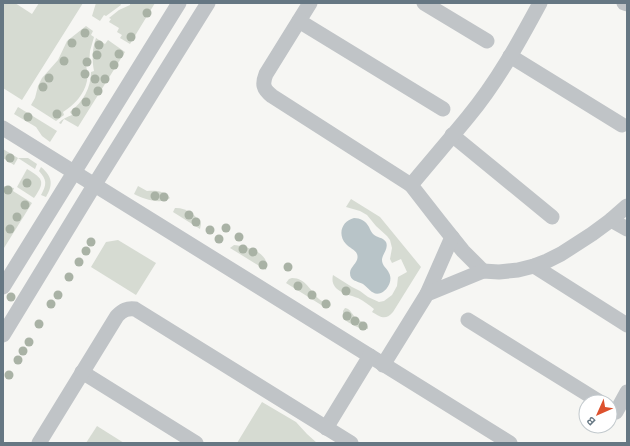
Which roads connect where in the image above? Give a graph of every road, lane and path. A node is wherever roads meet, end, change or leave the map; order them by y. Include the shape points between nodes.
1 (179, 3) edge
2 (208, 3) edge
3 (310, 3) edge
4 (424, 3) edge
5 (540, 3) edge
6 (624, 3) edge
7 (627, 4) edge
8 (299, 21) junction
9 (487, 41) dead end
10 (510, 56) junction
11 (443, 109) dead end
12 (622, 125) dead end
13 (3, 128) edge
14 (452, 135) junction
15 (74, 171) junction
16 (95, 184) junction
17 (412, 185) junction
18 (627, 206) edge
19 (552, 217) dead end
20 (612, 220) junction
21 (627, 229) edge
22 (452, 237) junction
23 (534, 266) junction
24 (483, 271) junction
25 (3, 287) edge
26 (427, 294) junction
27 (468, 320) dead end
28 (627, 325) edge
29 (3, 335) edge
30 (376, 360) junction
31 (82, 372) junction
32 (627, 392) edge
33 (587, 394) edge
34 (618, 413) edge
35 (326, 428) junction
36 (39, 443) edge
37 (196, 443) edge
38 (351, 443) edge
39 (510, 443) edge

1 - 15 street
2 - 16 street
3 - 8 street
4 - 9 street
5 - 10 street
6 - 7 street
8 - 11 street
8 - 17 street via 266,74 264,87 267,92
10 - 12 street
10 - 14 street via 469,116
13 - 15 street
14 - 17 street
14 - 19 street
15 - 16 street
15 - 25 street
16 - 29 street
16 - 30 street
17 - 22 street
18 - 20 street
20 - 21 street
20 - 23 street via 561,254
22 - 24 street
22 - 26 street
23 - 24 street via 499,272
23 - 28 street
24 - 26 street
26 - 30 street
27 - 33 street
30 - 35 street
30 - 39 street
31 - 35 street via 123,310 135,309
31 - 36 street
31 - 37 street
32 - 34 street
35 - 38 street

